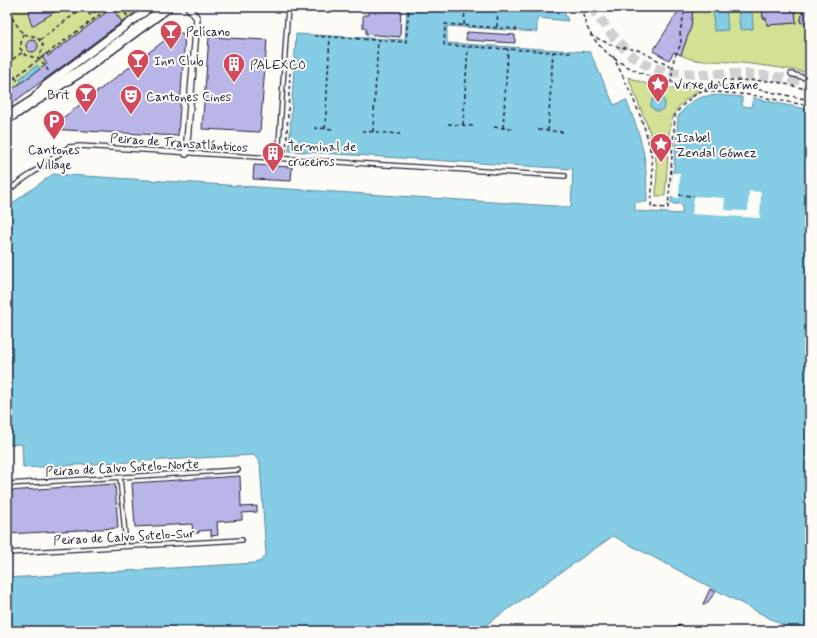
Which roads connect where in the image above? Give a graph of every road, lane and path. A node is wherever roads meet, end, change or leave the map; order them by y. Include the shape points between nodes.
1 (84, 7) edge
2 (101, 7) edge
3 (110, 7) edge
4 (121, 7) edge
5 (151, 7) edge
6 (188, 7) edge
7 (288, 7) edge
8 (409, 7) edge
9 (465, 7) edge
10 (498, 7) edge
11 (582, 7) edge
12 (686, 7) edge
13 (166, 8) dead end
14 (8, 12) dead end
15 (129, 19) dead end
16 (464, 25) junction
17 (497, 28) junction
18 (516, 31) dead end
19 (23, 34) junction
20 (590, 34) junction
21 (315, 35) dead end
22 (330, 37) junction
23 (40, 40) junction
24 (378, 40) junction
25 (468, 47) junction
26 (508, 49) junction
27 (23, 52) junction
28 (553, 52) junction
29 (570, 52) dead end
30 (614, 56) junction
31 (40, 59) junction
32 (7, 65) edge
33 (673, 68) junction
34 (290, 71) dead end
35 (791, 74) dead end
36 (52, 76) dead end
37 (15, 77) junction
38 (810, 79) edge
39 (7, 83) edge
40 (672, 83) junction
41 (20, 84) dead end
42 (711, 86) junction
43 (716, 86) junction
44 (810, 90) edge
45 (704, 91) junction
46 (810, 100) edge
47 (27, 106) junction
48 (810, 106) edge
49 (7, 118) edge
50 (448, 124) dead end
51 (463, 125) junction
52 (473, 126) dead end
53 (494, 127) dead end
54 (314, 128) dead end
55 (503, 128) junction
56 (325, 129) junction
57 (335, 129) dead end
58 (512, 129) dead end
59 (538, 130) dead end
60 (362, 131) dead end
61 (548, 131) junction
62 (372, 132) junction
63 (563, 132) dead end
64 (400, 134) dead end
65 (649, 150) junction
66 (671, 150) junction
67 (186, 154) junction
68 (278, 159) junction
69 (285, 159) junction
70 (565, 176) dead end
71 (7, 191) edge
72 (679, 195) dead end
73 (694, 196) dead end
74 (238, 470) dead end
75 (120, 477) junction
76 (7, 484) edge
77 (242, 540) dead end
78 (126, 546) junction
79 (7, 552) edge

1 - 2 path via 90,15
1 - 23 path
3 - 31 path
4 - 15 path
5 - 47 street via 46,85
6 - 67 street via 197,18
7 - 68 lane
8 - 24 path via 406,42
9 - 16 path
10 - 17 path
11 - 20 path
12 - 33 path via 680,31 681,44 674,58
13 - 47 main road via 82,70
14 - 19 path
16 - 17 path
16 - 25 path via 445,24 444,45
17 - 18 path
19 - 23 path
19 - 27 path via 20,48
20 - 30 path via 602,48
20 - 33 path via 614,46 638,50
21 - 22 path
22 - 24 path
22 - 56 path
23 - 31 path via 43,45
24 - 62 path
25 - 26 path
25 - 51 path
26 - 28 path
26 - 55 path
27 - 31 path via 25,55
27 - 32 path
28 - 29 path
28 - 61 path
30 - 40 path via 633,69
30 - 65 path via 638,113
31 - 36 path
31 - 37 path
32 - 37 path
33 - 40 path
34 - 69 path
35 - 38 lane
37 - 39 path
37 - 41 path
40 - 42 path
42 - 43 path
42 - 45 path
43 - 44 path via 724,80 773,81
43 - 46 path via 761,90
45 - 48 path via 751,95
45 - 66 path via 691,98 677,111
47 - 49 main road
50 - 51 path
51 - 52 path
53 - 55 path
54 - 56 path
55 - 58 path
56 - 57 path
59 - 61 path
60 - 62 path
61 - 63 path
62 - 64 path
65 - 66 path
65 - 66 path via 652,160 651,207 668,208
67 - 68 lane, Peirao de Transatlánticos
67 - 71 lane, Peirao de Transatlánticos via 69,147
68 - 69 lane, Peirao de Transatlánticos
69 - 70 lane, Peirao de Transatlánticos
72 - 73 path
74 - 75 lane, Peirao de Calvo Sotelo-Norte
75 - 76 lane, Peirao de Calvo Sotelo-Norte
75 - 78 lane
77 - 78 lane, Peirao de Calvo Sotelo-Sur
78 - 79 lane, Peirao de Calvo Sotelo-Sur

